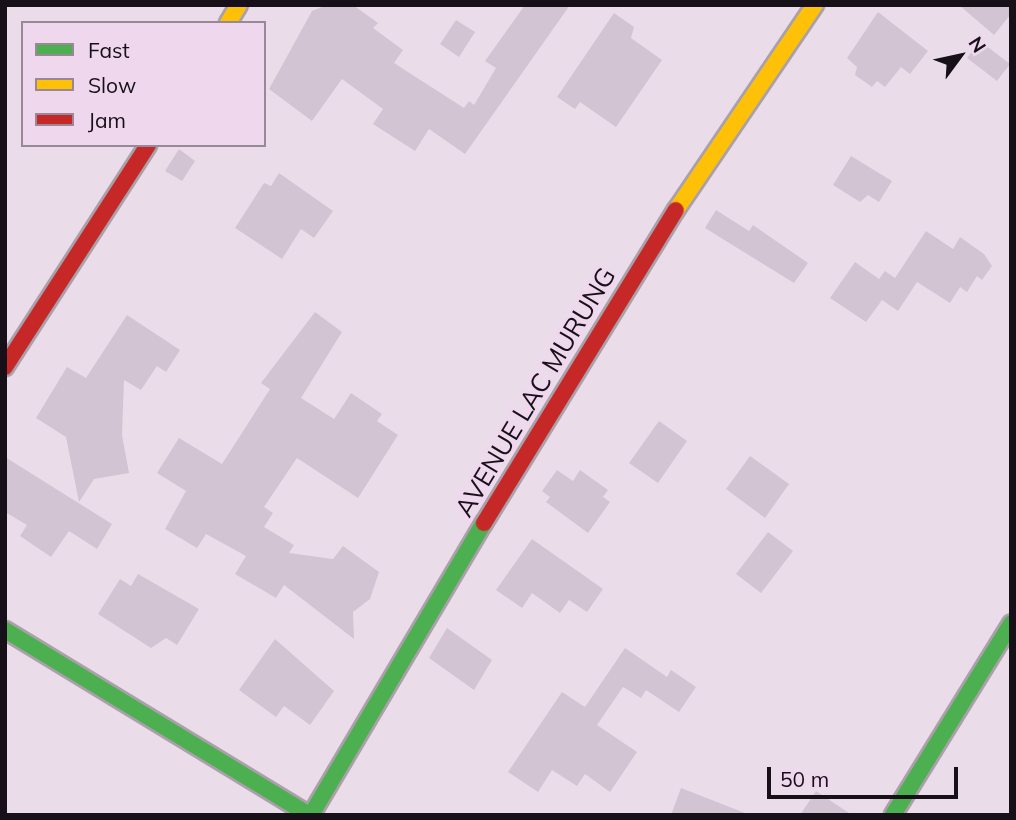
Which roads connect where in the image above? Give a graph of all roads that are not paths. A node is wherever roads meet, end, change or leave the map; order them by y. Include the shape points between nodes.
1 (239, 5) edge
2 (815, 5) edge
3 (229, 21) edge
4 (147, 147) edge
5 (5, 367) edge
6 (1011, 624) edge
7 (5, 630) edge
8 (310, 815) edge
9 (893, 815) edge

1 - 3 street
2 - 8 street, AVENUE LAC MURUNG via 748,96 555,402
4 - 5 street
6 - 9 street
7 - 8 street

